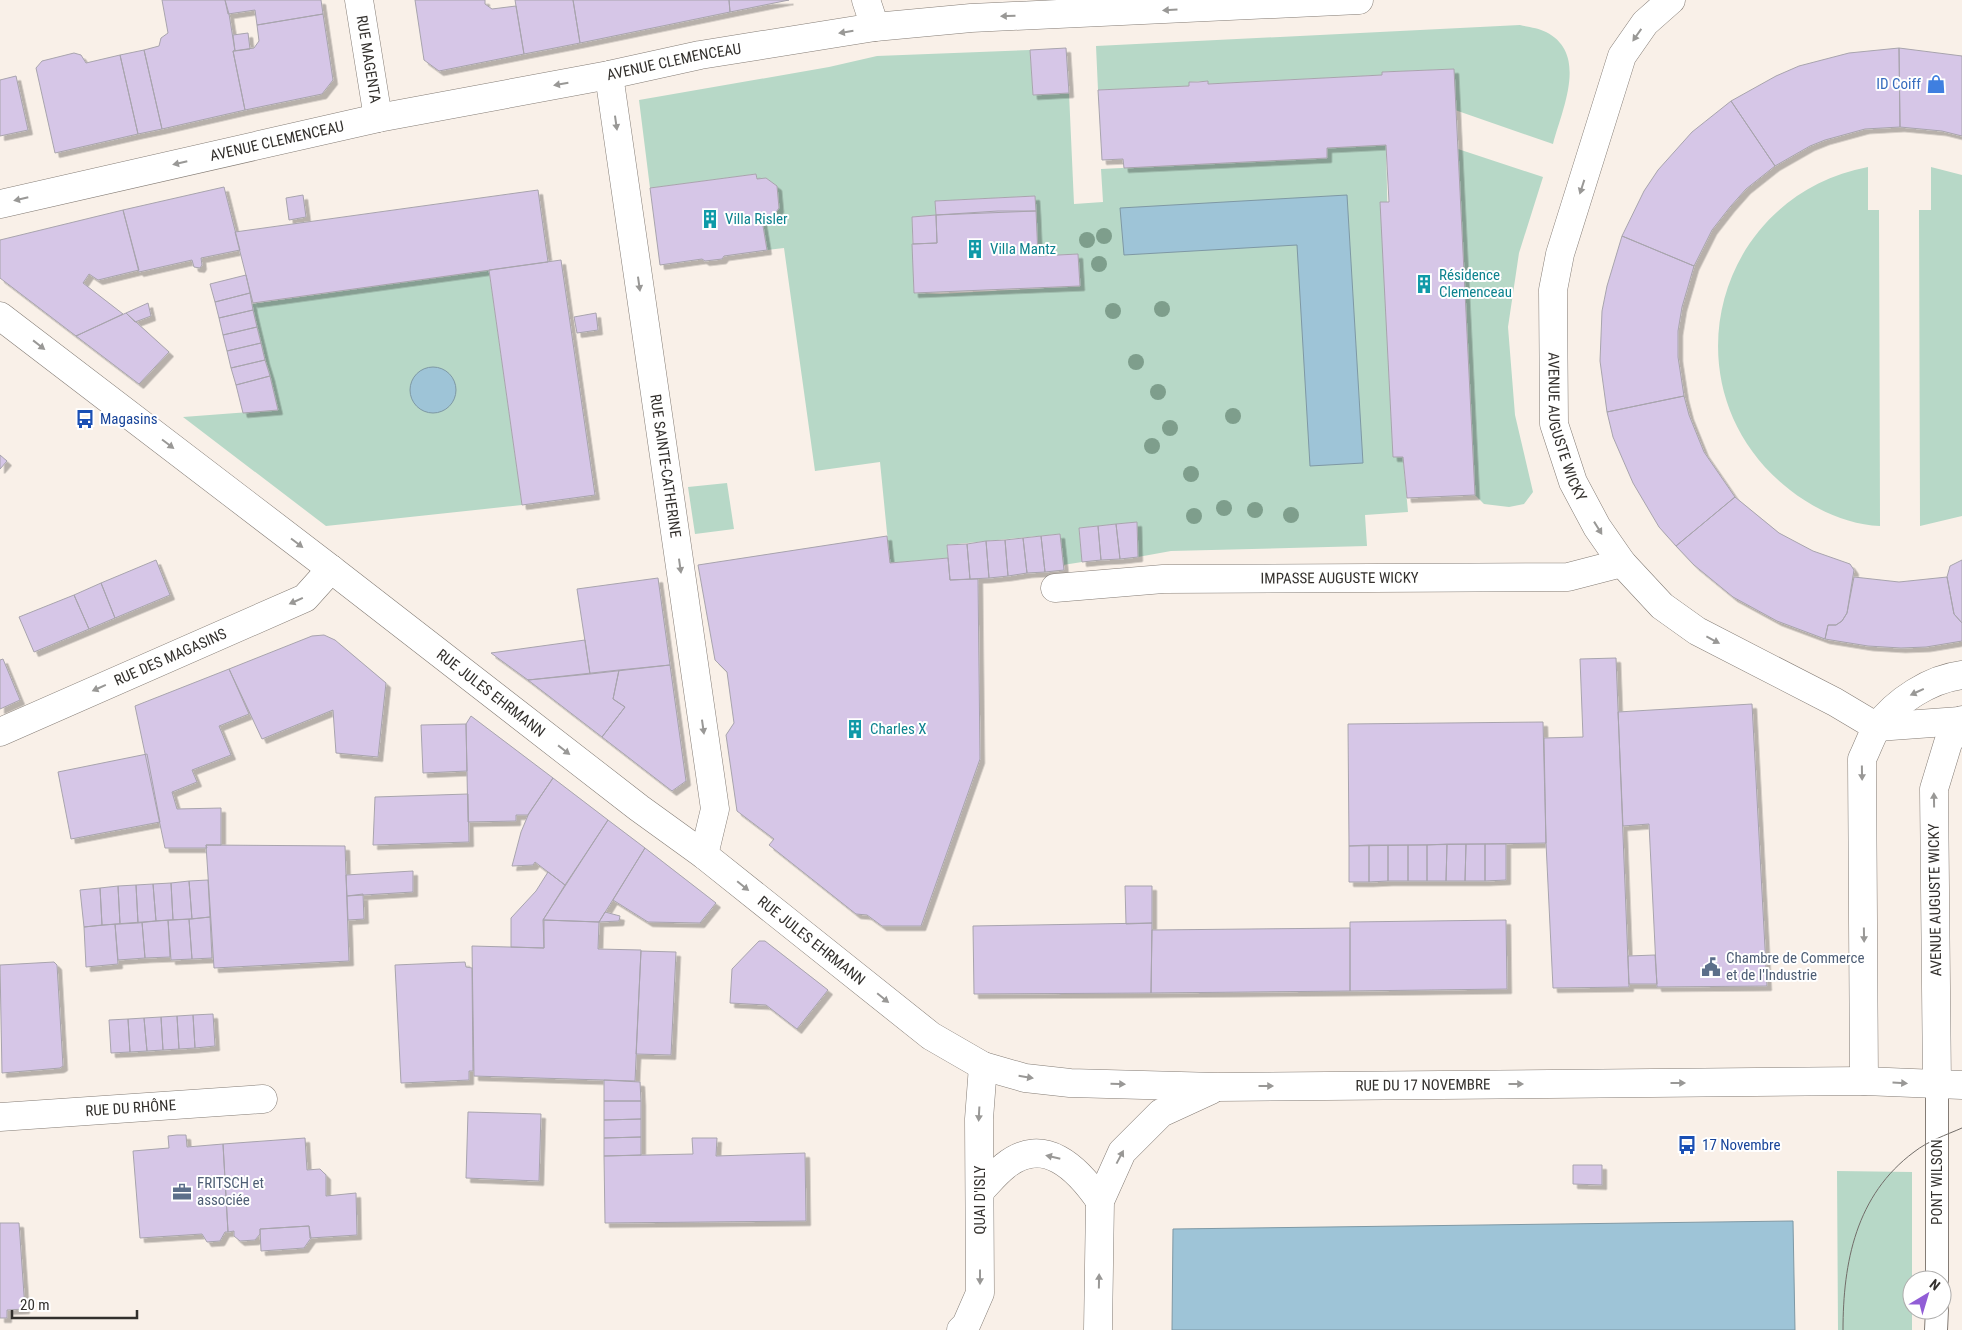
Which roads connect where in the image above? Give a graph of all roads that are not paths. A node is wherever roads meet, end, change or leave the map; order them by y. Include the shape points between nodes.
1 (359, 0) edge
2 (866, 0) edge
3 (1359, 0) edge
4 (1671, 0) edge
5 (875, 27) junction
6 (609, 75) junction
7 (378, 118) junction
8 (0, 204) edge
9 (0, 317) edge
10 (1622, 563) junction
11 (331, 569) junction
12 (1055, 588) dead end
13 (1962, 675) edge
14 (1961, 720) edge
15 (1878, 728) junction
16 (0, 732) edge
17 (704, 855) junction
18 (983, 1066) junction
19 (1864, 1081) junction
20 (1949, 1085) edge
21 (1217, 1087) junction
22 (263, 1099) dead end
23 (0, 1117) edge
24 (980, 1191) junction
25 (1100, 1201) junction
26 (1938, 1270) edge
27 (961, 1330) edge
28 (1098, 1330) edge

1 - 7 street, RUE MAGENTA
2 - 5 street
3 -> 5 street, AVENUE CLEMENCEAU via 972,18
4 -> 10 street, AVENUE AUGUSTE WICKY via 1645,24 1622,56 1560,254 1553,290 1554,424 1573,482 1597,527
5 -> 6 street, AVENUE CLEMENCEAU via 700,55
6 -> 7 street, AVENUE CLEMENCEAU
6 -> 17 street, RUE SAINTE-CATHERINE via 716,809
7 -> 8 street, AVENUE CLEMENCEAU
9 -> 11 street, RUE JULES EHRMANN
10 - 12 street, IMPASSE AUGUSTE WICKY via 1568,577 1163,579
10 -> 15 street, AVENUE AUGUSTE WICKY via 1662,606 1697,631
11 -> 16 street, RUE DES MAGASINS via 305,598
11 -> 17 street, RUE JULES EHRMANN
13 -> 15 street via 1951,676 1905,697
14 - 15 street, AVENUE AUGUSTE WICKY
20 -> 14 street, AVENUE AUGUSTE WICKY via 1934,789 1948,743
15 -> 19 street via 1862,759
17 -> 18 street, RUE JULES EHRMANN via 931,1036
18 -> 21 street, RUE DU 17 NOVEMBRE via 1024,1078
18 -> 24 street, QUAI D'ISLY via 979,1119
19 -> 20 street, RUE DU 17 NOVEMBRE
21 -> 19 street, RUE DU 17 NOVEMBRE
20 - 26 lane, PONT WILSON
25 -> 21 street via 1122,1152 1160,1113
22 - 23 street, RUE DU RHÔNE
25 -> 24 street via 1086,1180 1061,1159 1032,1152 1006,1165
24 -> 27 street, QUAI D'ISLY via 980,1293 966,1326
28 -> 25 street

